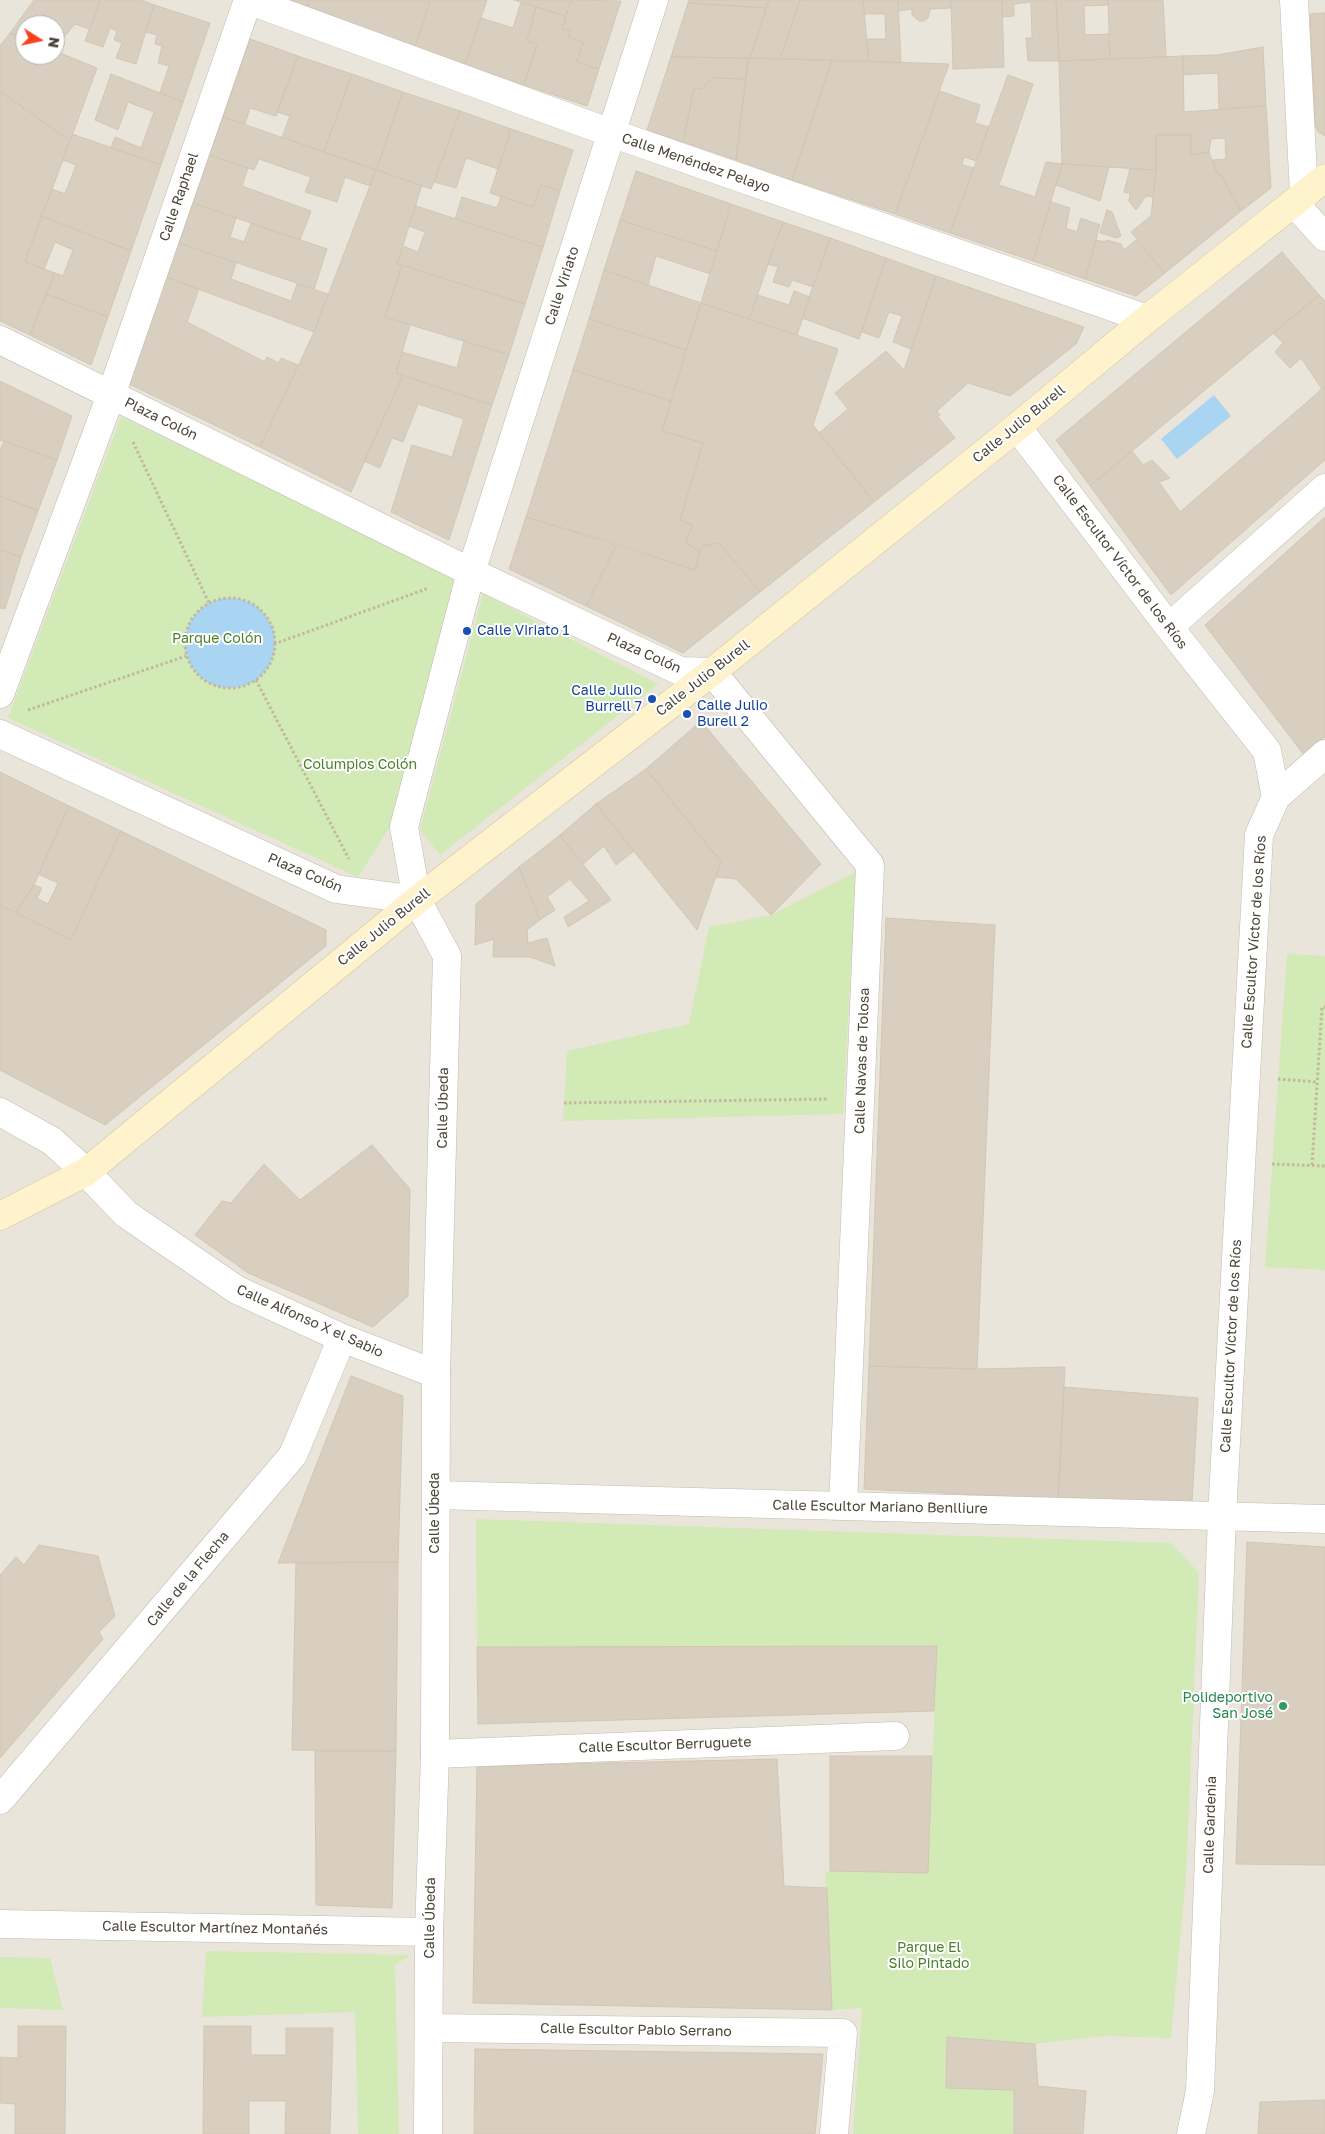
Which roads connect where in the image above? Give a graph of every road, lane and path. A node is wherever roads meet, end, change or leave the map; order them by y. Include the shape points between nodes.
1 (248, 0) edge
2 (654, 0) edge
3 (1294, 0) edge
4 (611, 133) junction
5 (1308, 192) edge
6 (1325, 238) edge
7 (1147, 319) junction
8 (0, 340) edge
9 (111, 395) junction
10 (1017, 427) junction
11 (130, 434) dead end
12 (1325, 488) edge
13 (471, 572) junction
14 (438, 585) dead end
15 (209, 603) junction
16 (1169, 627) junction
17 (274, 644) junction
18 (186, 656) junction
19 (712, 672) junction
20 (256, 680) junction
21 (0, 694) edge
22 (26, 711) dead end
23 (0, 734) edge
24 (1325, 754) edge
25 (1276, 797) junction
26 (349, 860) dead end
27 (417, 900) junction
28 (1325, 1008) edge
29 (1277, 1079) dead end
30 (1317, 1082) junction
31 (834, 1099) dead end
32 (564, 1104) dead end
33 (0, 1112) edge
34 (1272, 1164) dead end
35 (1312, 1165) junction
36 (1325, 1166) edge
37 (86, 1172) junction
38 (0, 1216) edge
39 (342, 1338) junction
40 (436, 1374) junction
41 (436, 1496) junction
42 (843, 1506) junction
43 (1222, 1516) junction
44 (1325, 1519) edge
45 (895, 1736) dead end
46 (435, 1754) junction
47 (0, 1800) edge
48 (0, 1924) edge
49 (430, 1932) junction
50 (429, 2028) junction
51 (428, 2134) edge
52 (834, 2134) edge
53 (1191, 2134) edge

1 - 4 street, Calle Menéndez Pelayo
1 - 9 street, Calle Raphael
2 - 4 street, Calle Viriato
3 - 5 street
4 - 7 street, Calle Menéndez Pelayo
4 - 13 street, Calle Viriato
5 - 6 street
5 - 7 main road, Calle Julio Burell
7 - 10 main road, Calle Julio Burell
8 - 9 street
9 - 13 street, Plaza Colón
9 - 21 street, Plaza Colón
10 - 16 street, Calle Escultor Víctor de los Ríos
10 - 19 main road, Calle Julio Burell
11 - 15 path
12 - 16 street
13 - 19 street, Plaza Colón via 680,672
13 - 27 street via 404,827
14 - 17 path
15 - 17 path via 223,598 253,604 265,615 272,629
15 - 18 path via 196,612 188,626 184,641
16 - 25 street, Calle Escultor Víctor de los Ríos via 1267,751
17 - 20 path via 272,658
18 - 20 path via 203,680 216,686 243,686
18 - 22 path
19 - 27 main road, Calle Julio Burell
19 - 42 street, Calle Navas de Tolosa via 870,865
20 - 26 path
23 - 27 street, Plaza Colón via 336,889
24 - 25 street
25 - 43 street, Calle Escultor Víctor de los Ríos via 1259,835
27 - 37 main road, Calle Julio Burell
27 - 40 street, Calle Úbeda via 447,956
28 - 30 path via 1322,1007
29 - 30 path
30 - 35 path
31 - 32 path
33 - 37 street, Calle Alfonso X el Sabio via 52,1141
34 - 35 path
35 - 36 path
37 - 38 main road, Calle Julio Burell
37 - 39 street, Calle Alfonso X el Sabio via 126,1214 237,1290
39 - 40 street, Calle Alfonso X el Sabio
39 - 47 street, Calle de la Flecha via 293,1455
40 - 41 street, Calle Úbeda
41 - 42 street, Calle Escultor Mariano Benlliure
41 - 46 street, Calle Úbeda
42 - 43 street, Calle Escultor Mariano Benlliure
43 - 44 street, Calle Escultor Mariano Benlliure
43 - 53 street, Calle Gardenia via 1200,2092
45 - 46 street, Calle Escultor Berruguete
46 - 49 street, Calle Úbeda
48 - 49 street, Calle Escultor Martínez Montañés
49 - 50 street, Calle Úbeda
50 - 51 street, Calle Úbeda
50 - 52 street, Calle Escultor Pablo Serrano via 843,2033

